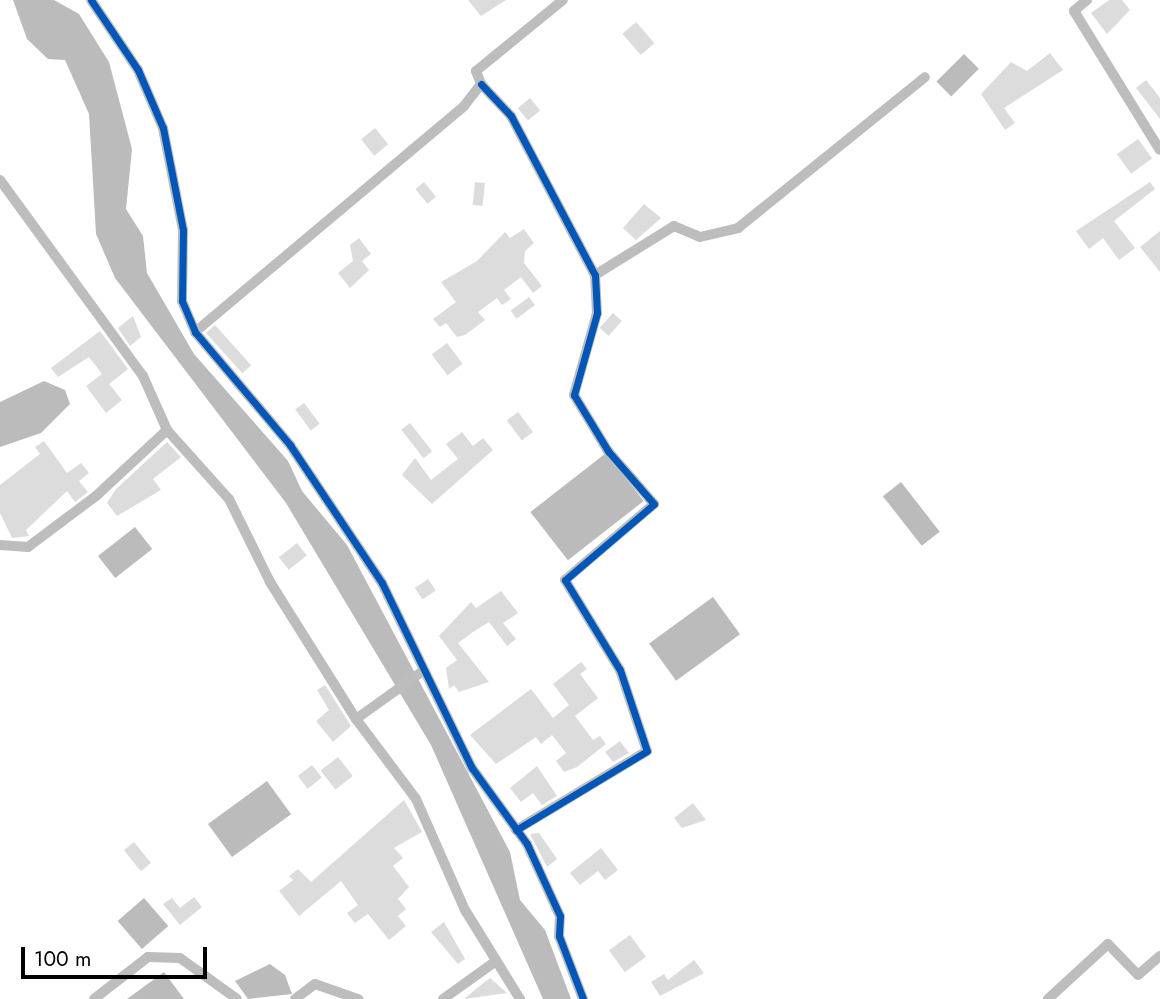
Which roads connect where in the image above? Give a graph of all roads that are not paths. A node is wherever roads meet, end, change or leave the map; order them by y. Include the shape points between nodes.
1 (91, 0) edge
2 (563, 0) edge
3 (1087, 0) edge
4 (925, 77) dead end
5 (481, 84) junction
6 (1160, 150) edge
7 (0, 180) edge
8 (595, 275) junction
9 (195, 332) junction
10 (167, 430) junction
11 (0, 545) edge
12 (422, 672) junction
13 (356, 719) junction
14 (516, 830) junction
15 (1160, 956) edge
16 (496, 961) junction
17 (94, 999) edge
18 (237, 999) edge
19 (295, 999) edge
20 (358, 999) edge
21 (443, 999) edge
22 (520, 999) edge
23 (583, 999) edge
24 (1048, 999) edge

1 - 9 street via 138,70 163,128 184,230 182,301
2 - 5 street via 476,71
3 - 6 street via 1074,11
4 - 8 street via 738,228 700,237 674,226
5 - 8 street via 512,116
5 - 9 street via 464,106
7 - 10 street via 143,376
8 - 14 street via 597,313 575,394 608,451 654,504 565,580 620,670 647,751
9 - 12 street via 290,445 382,583
10 - 11 street via 96,496 28,547
10 - 13 street via 229,499 271,582
12 - 13 street
12 - 14 street via 472,768
13 - 16 street via 416,799 464,910
14 - 23 street via 560,916 559,936
15 - 24 street via 1138,975 1108,944
16 - 21 street
16 - 22 street
17 - 18 street via 148,957 180,958
19 - 20 street via 315,984

